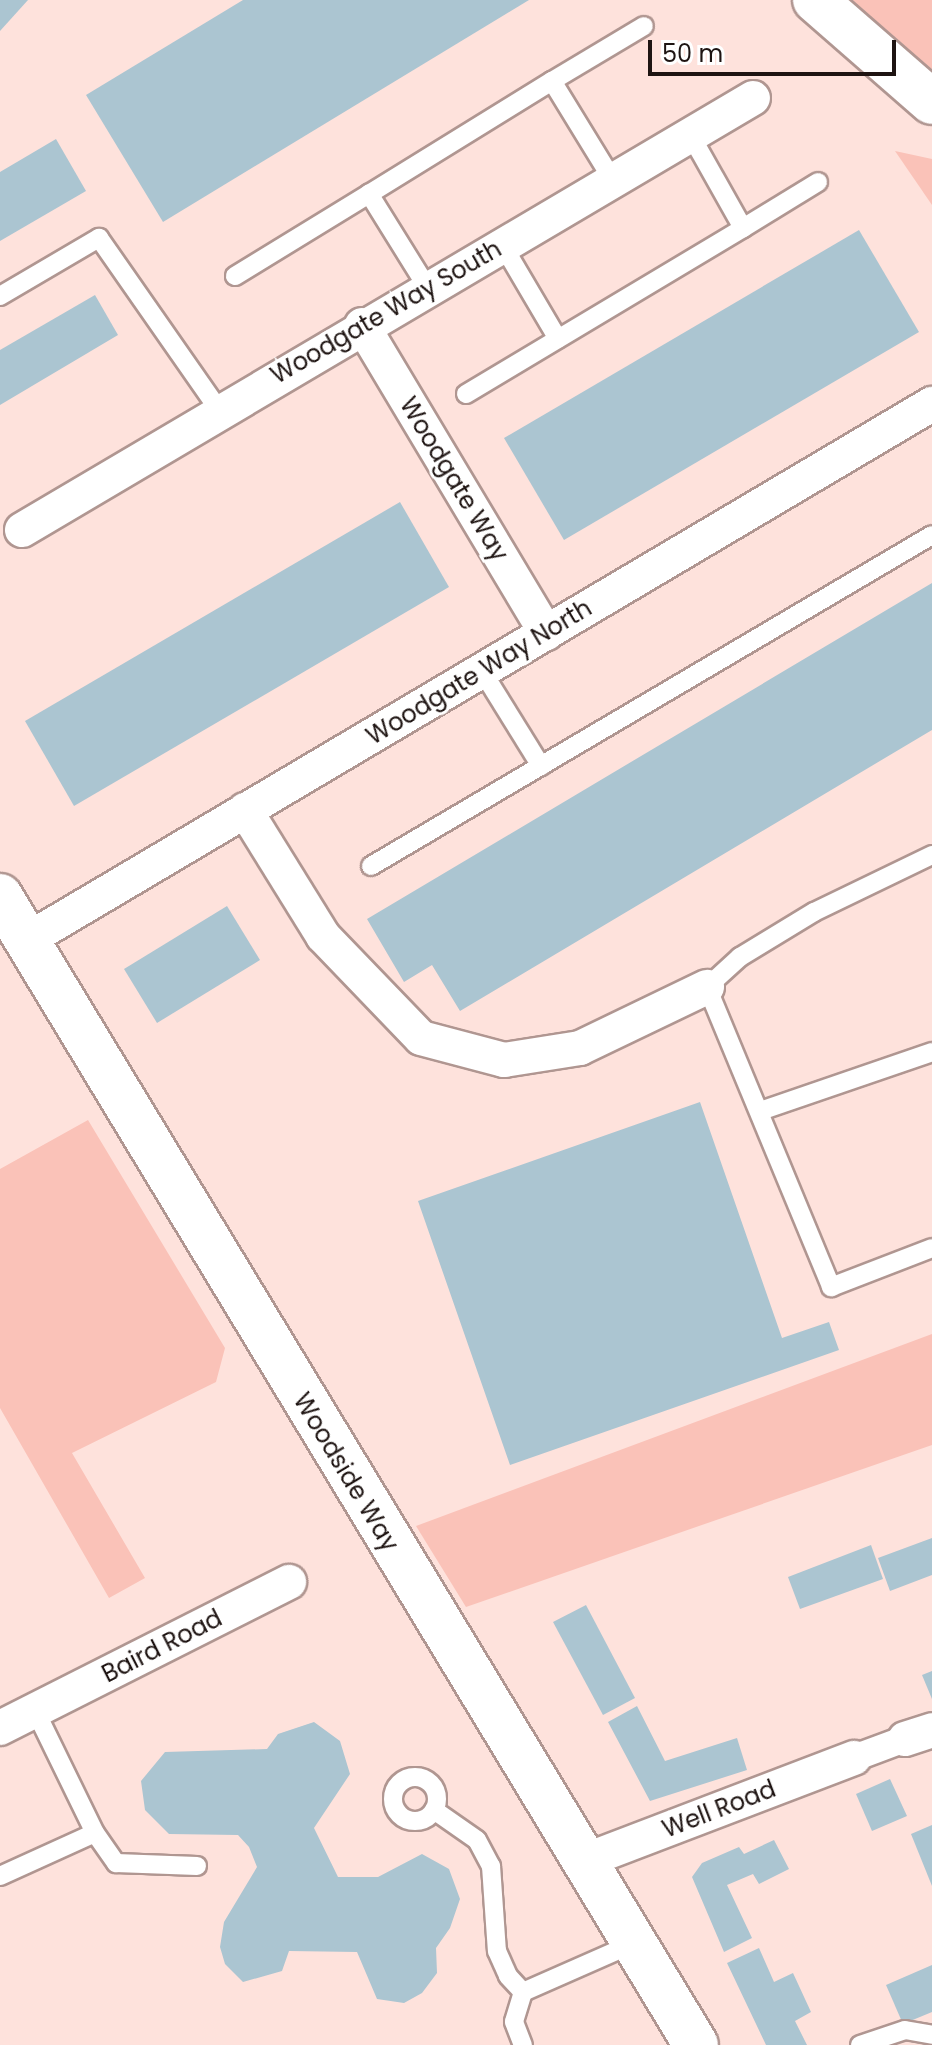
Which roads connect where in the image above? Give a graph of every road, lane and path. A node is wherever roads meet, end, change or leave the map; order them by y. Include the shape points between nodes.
1 (815, 0) edge
2 (644, 26) dead end
3 (552, 81) junction
4 (753, 98) dead end
5 (932, 102) edge
6 (690, 134) junction
7 (612, 179) junction
8 (818, 182) dead end
9 (369, 194) junction
10 (743, 228) junction
11 (502, 244) junction
12 (235, 276) dead end
13 (427, 287) junction
14 (0, 296) edge
15 (362, 325) junction
16 (558, 339) junction
17 (466, 394) dead end
18 (932, 404) edge
19 (219, 410) junction
20 (22, 530) dead end
21 (932, 535) edge
22 (546, 633) junction
23 (482, 671) junction
24 (541, 766) junction
25 (245, 810) junction
26 (932, 855) edge
27 (371, 866) dead end
28 (0, 896) edge
29 (27, 940) junction
30 (707, 987) junction
31 (932, 1052) edge
32 (760, 1111) junction
33 (932, 1248) edge
34 (289, 1582) dead end
35 (35, 1710) junction
36 (0, 1728) edge
37 (919, 1734) edge
38 (854, 1758) joint
39 (434, 1810) dead end
40 (95, 1833) junction
41 (584, 1861) junction
42 (197, 1866) dead end
43 (0, 1876) edge
44 (634, 1943) junction
45 (523, 1992) junction
46 (932, 2035) edge
47 (523, 2045) edge
48 (696, 2045) edge
49 (860, 2045) edge

1 - 5 main road
2 - 3 lane
3 - 7 lane
3 - 9 lane
4 - 6 street, Woodgate Way South
6 - 7 street, Woodgate Way South
6 - 10 lane
7 - 11 street, Woodgate Way South
8 - 10 lane
9 - 12 lane
9 - 13 lane
10 - 16 lane
11 - 13 street, Woodgate Way South
11 - 16 lane
13 - 15 street, Woodgate Way South
14 - 19 lane via 99,238
15 - 19 street, Woodgate Way South
15 - 22 street, Woodgate Way
16 - 17 lane
18 - 22 street, Woodgate Way North
19 - 20 street, Woodgate Way South
21 - 24 lane
22 - 23 street, Woodgate Way North
23 - 24 lane
23 - 25 street, Woodgate Way North
24 - 27 lane
25 - 29 street, Woodgate Way North
25 - 30 street via 323,936 421,1038 504,1060 580,1048
26 - 30 lane via 837,899 740,957
28 - 29 main road, Woodside Way
29 - 41 main road, Woodside Way
30 - 32 lane
31 - 32 lane
32 - 33 lane via 831,1287
34 - 35 street, Baird Road
35 - 36 street, Baird Road
35 - 40 lane
37 - 38 street
38 - 41 street, Well Road
39 - 45 lane via 477,1840 491,1866 497,1951 508,1976
40 - 42 lane via 116,1863
40 - 43 lane
41 - 44 main road, Woodside Way
44 - 45 lane
44 - 48 main road, Woodside Way
45 - 47 lane via 514,2022
46 - 49 lane via 905,2030

